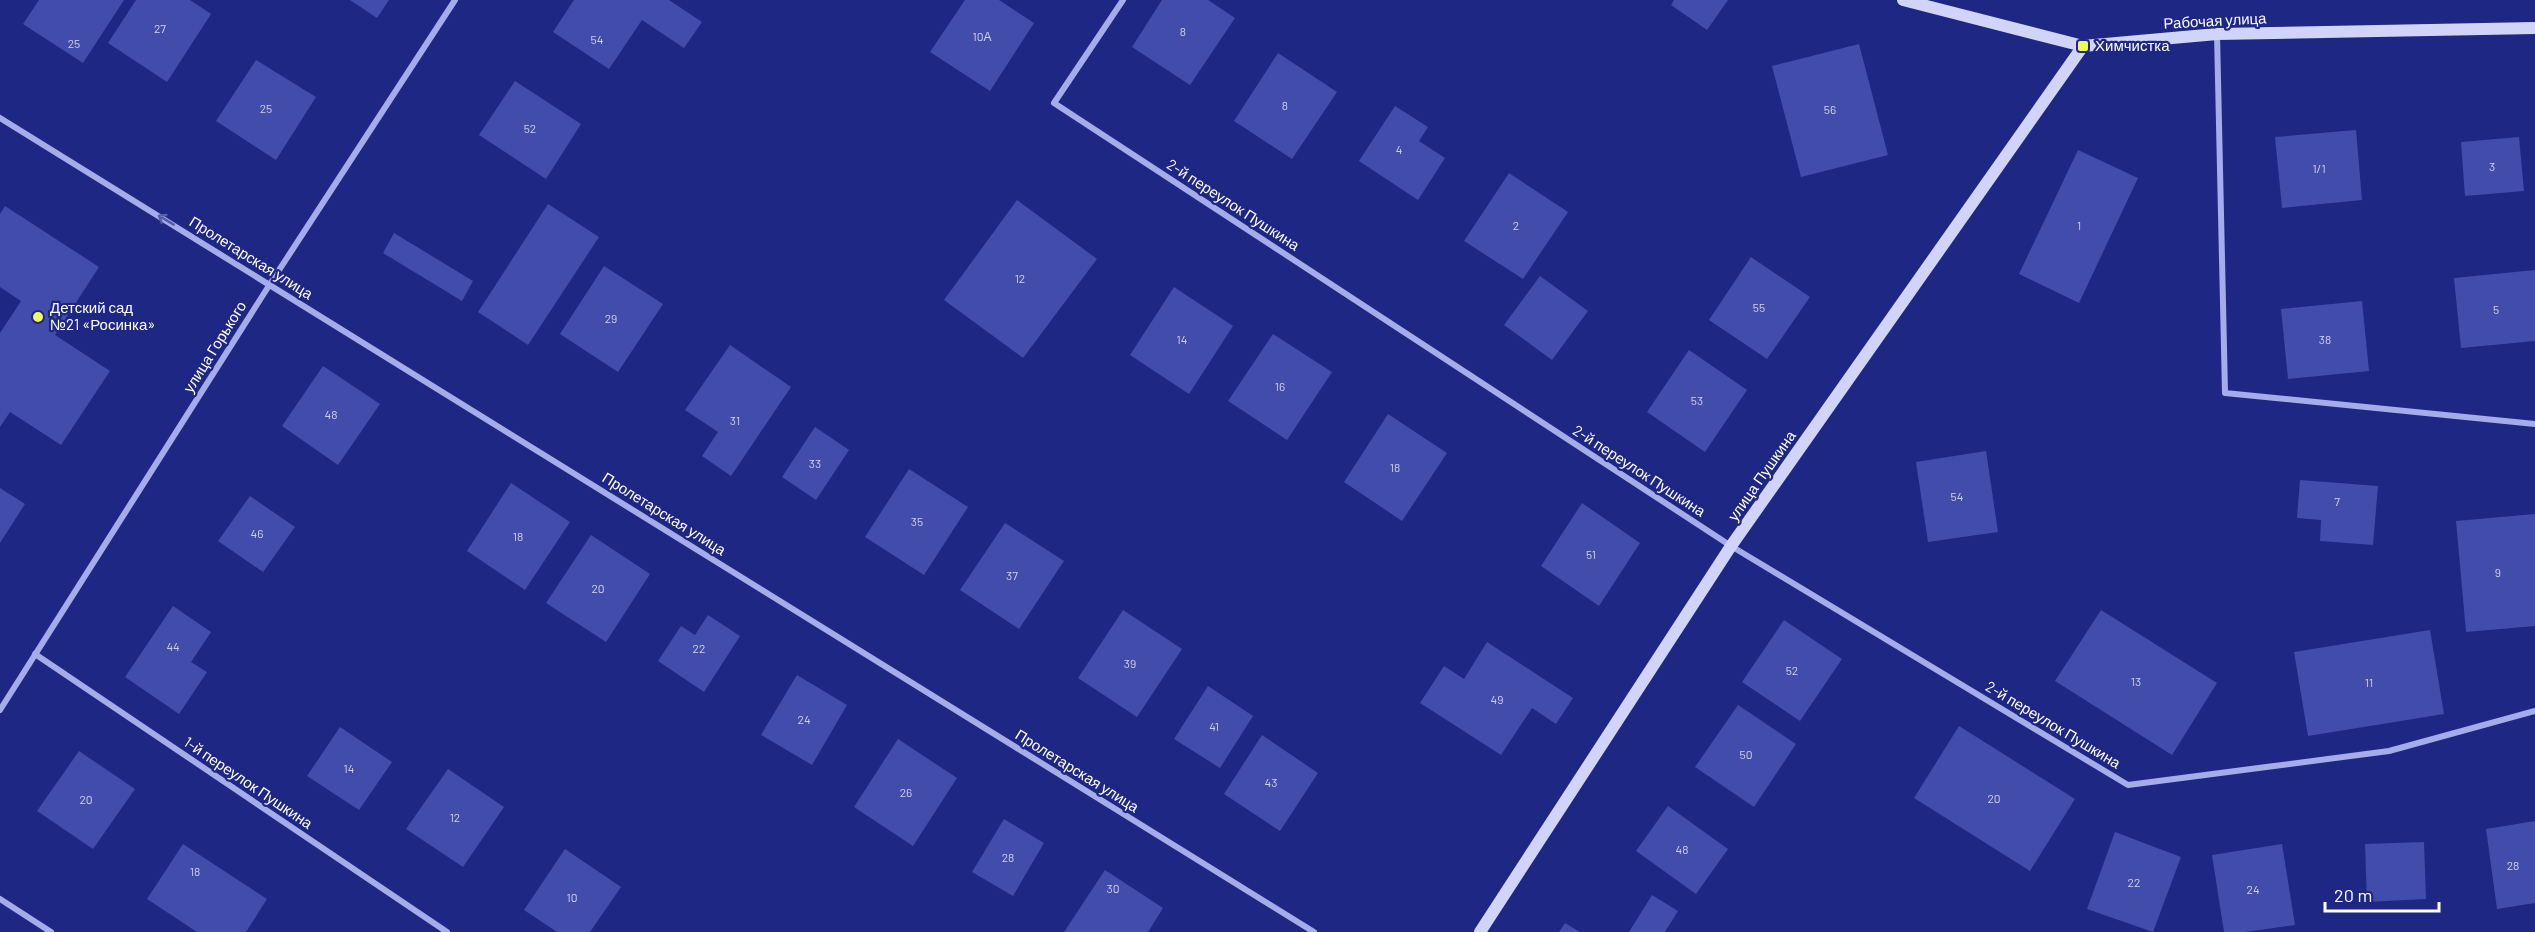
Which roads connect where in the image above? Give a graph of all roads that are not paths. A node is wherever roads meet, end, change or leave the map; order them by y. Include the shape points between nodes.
1 (455, 0) edge
2 (1123, 0) edge
3 (1903, 0) edge
4 (2535, 28) edge
5 (2217, 34) junction
6 (2083, 46) junction
7 (0, 118) edge
8 (270, 284) junction
9 (2535, 424) edge
10 (1731, 546) junction
11 (35, 654) junction
12 (0, 710) edge
13 (2535, 711) edge
14 (0, 899) edge
15 (51, 932) edge
16 (447, 932) edge
17 (1314, 932) edge
18 (1480, 932) edge

1 - 8 street, улица Горького
2 - 10 street, 2-й переулок Пушкина via 1054,103
3 - 6 street, Рабочая улица
4 - 5 street, Рабочая улица
5 - 6 street, Рабочая улица
5 - 9 street via 2225,393
6 - 10 street, улица Пушкина
8 -> 7 street, Пролетарская улица
8 - 11 street, улица Горького
8 - 17 street, Пролетарская улица
10 - 13 street, 2-й переулок Пушкина via 2128,785 2388,751
10 - 18 street, улица Пушкина
11 - 12 street, улица Горького
11 - 16 street, 1-й переулок Пушкина
14 - 15 street

